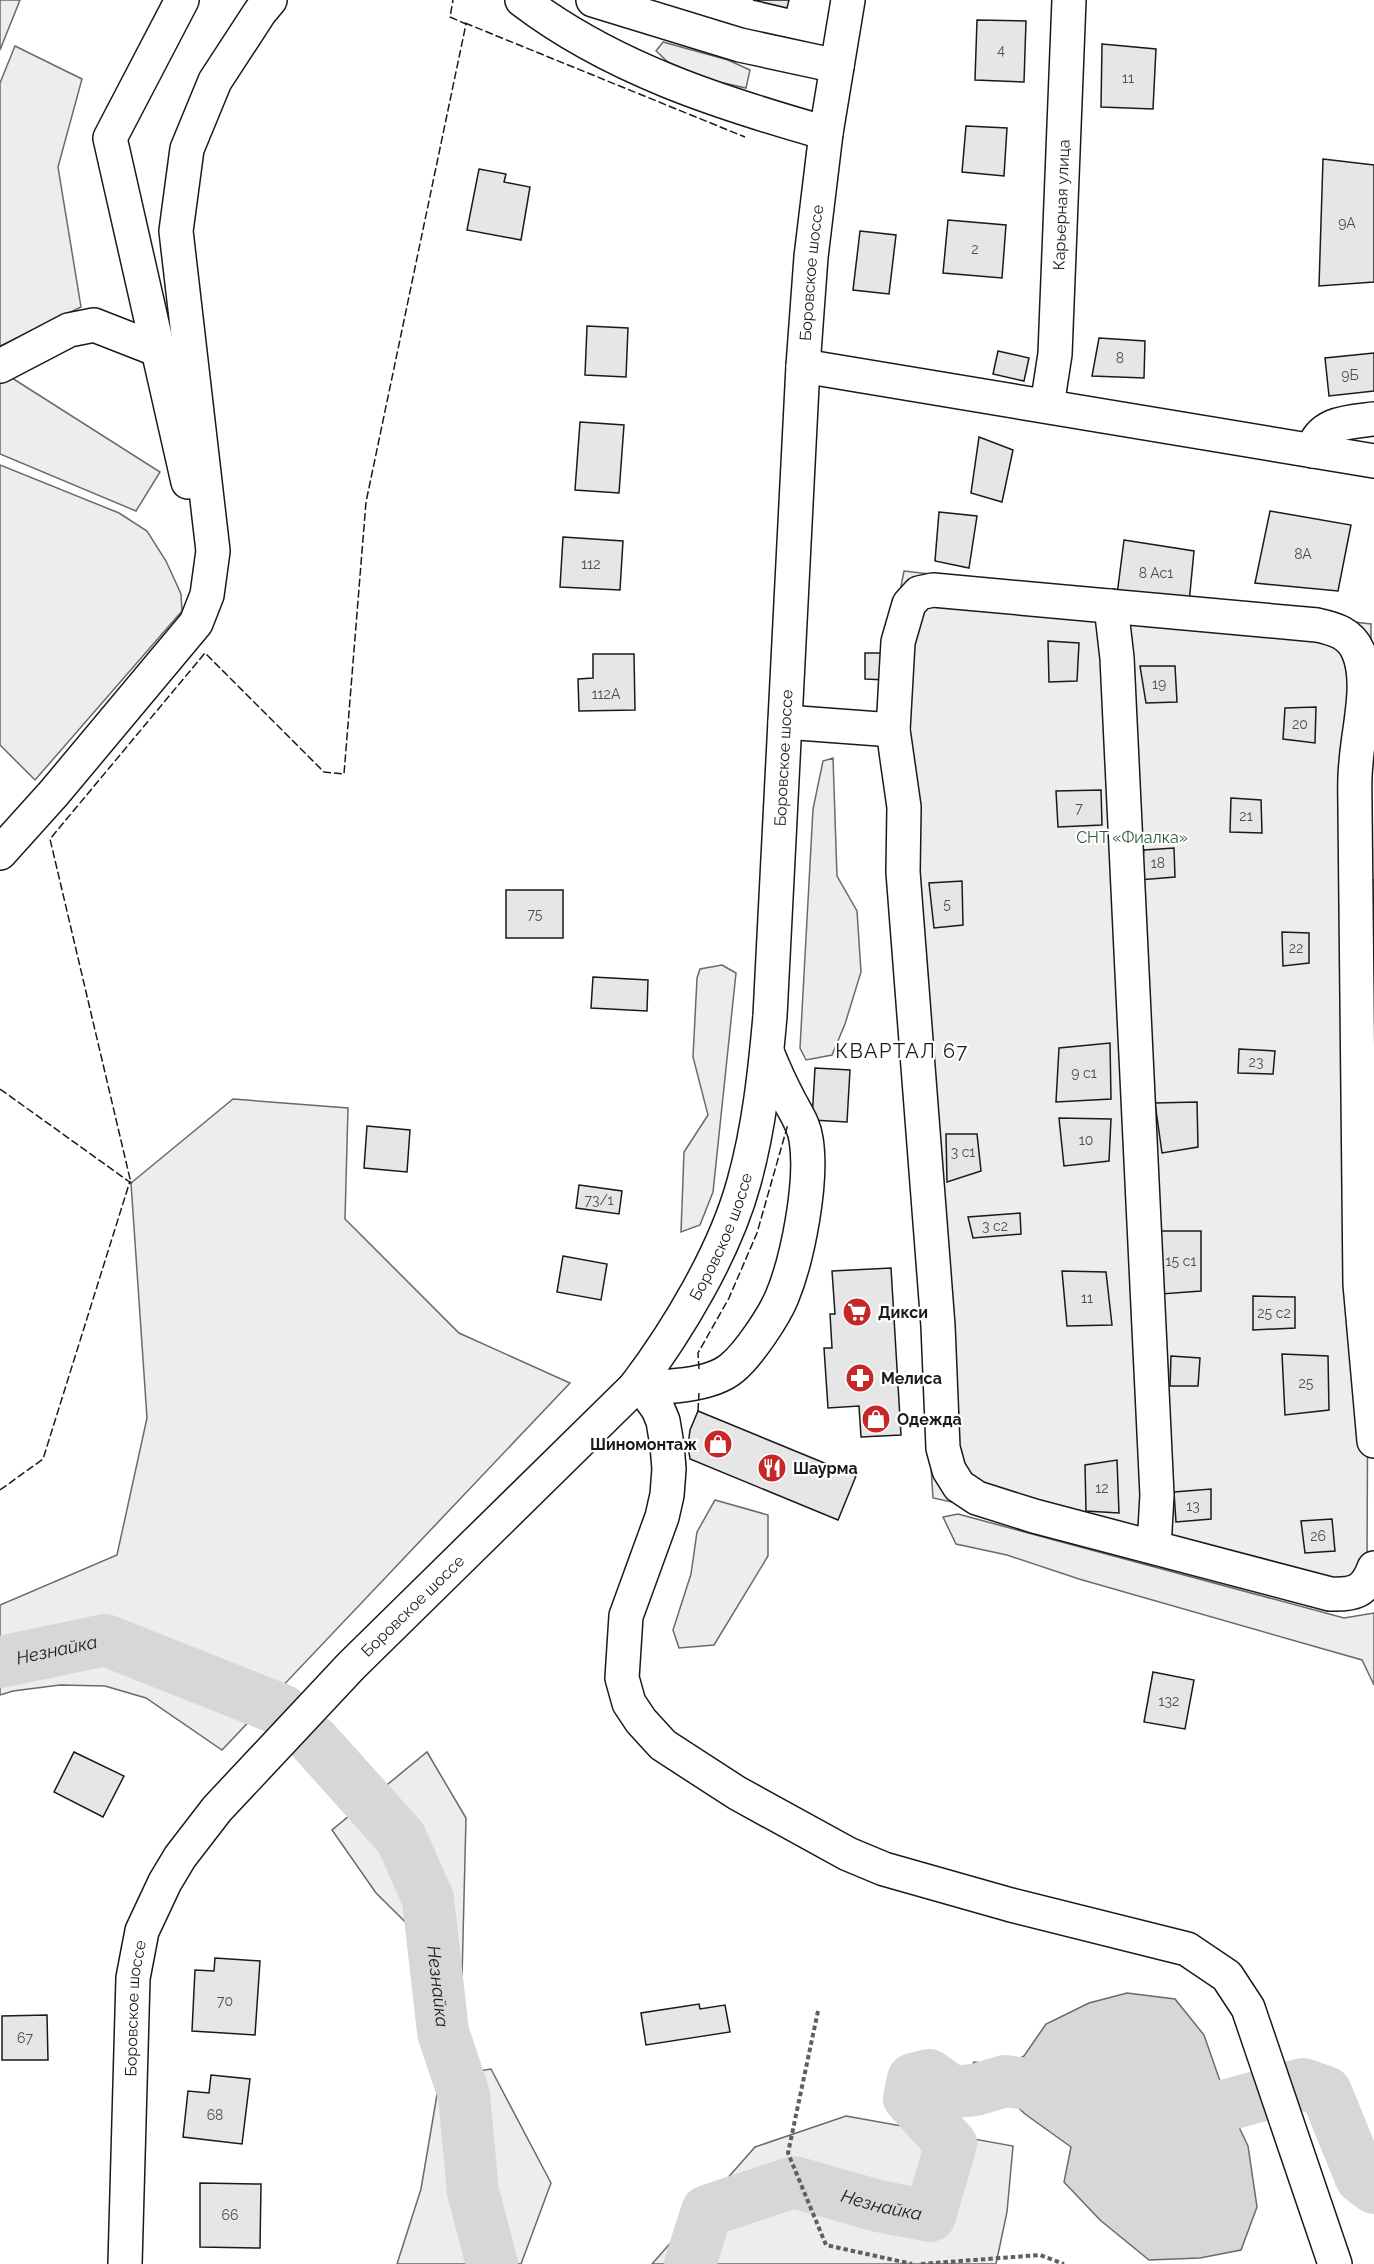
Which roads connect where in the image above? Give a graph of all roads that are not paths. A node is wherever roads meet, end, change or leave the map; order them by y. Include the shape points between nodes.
1 (182, 0) edge
2 (270, 0) edge
3 (522, 0) edge
4 (593, 0) edge
5 (848, 0) edge
6 (1069, 0) edge
7 (837, 66) junction
8 (826, 133) junction
9 (158, 350) junction
10 (0, 366) edge
11 (803, 366) junction
12 (1047, 406) junction
13 (1374, 419) edge
14 (1313, 451) junction
15 (1374, 461) edge
16 (213, 551) junction
17 (1111, 606) junction
18 (785, 722) junction
19 (893, 730) junction
20 (0, 853) edge
21 (767, 1052) junction
22 (635, 1387) junction
23 (1374, 1441) edge
24 (1154, 1547) junction
25 (1374, 1568) edge
26 (124, 2264) edge
27 (1335, 2264) edge

1 - 9 street via 110,138
2 - 16 street via 215,81 187,149 176,231
3 - 8 street via 562,29 634,66 745,110
4 - 7 street via 740,45
5 - 7 street, Боровское шоссе
6 - 12 street, Карьерная улица via 1055,354
7 - 8 street, Боровское шоссе
8 - 11 street, Боровское шоссе
9 - 10 street via 94,326 69,330
9 - 16 street via 184,470
11 - 12 street
11 - 18 street, Боровское шоссе
12 - 14 street
13 - 14 street via 1345,422 1321,432
14 - 15 street
16 - 20 street via 207,595 196,623
17 - 19 street via 933,590 919,593 909,604 898,642
17 - 23 street via 1317,625 1338,629 1358,651 1364,696 1355,765 1360,1284
17 - 24 street via 1117,658 1157,1483
18 - 19 street
18 - 21 street, Боровское шоссе
19 - 24 street via 904,807 903,872 938,1326 943,1448 949,1470 959,1486 977,1498
21 - 22 street, Боровское шоссе via 752,1149 732,1216 703,1280
21 - 22 street via 802,1122 808,1157 802,1216 782,1298 762,1332 732,1369 678,1387
22 - 26 street, Боровское шоссе via 351,1666 217,1809 180,1857 142,1931 133,1978
22 - 27 street via 648,1395 663,1421 669,1469 663,1517 626,1616 622,1678 629,1703 641,1721 663,1745 736,1793 848,1854 884,1869 1011,1905 1187,1949 1227,1976 1248,2008
24 - 25 street via 1330,1594 1350,1594 1363,1587

